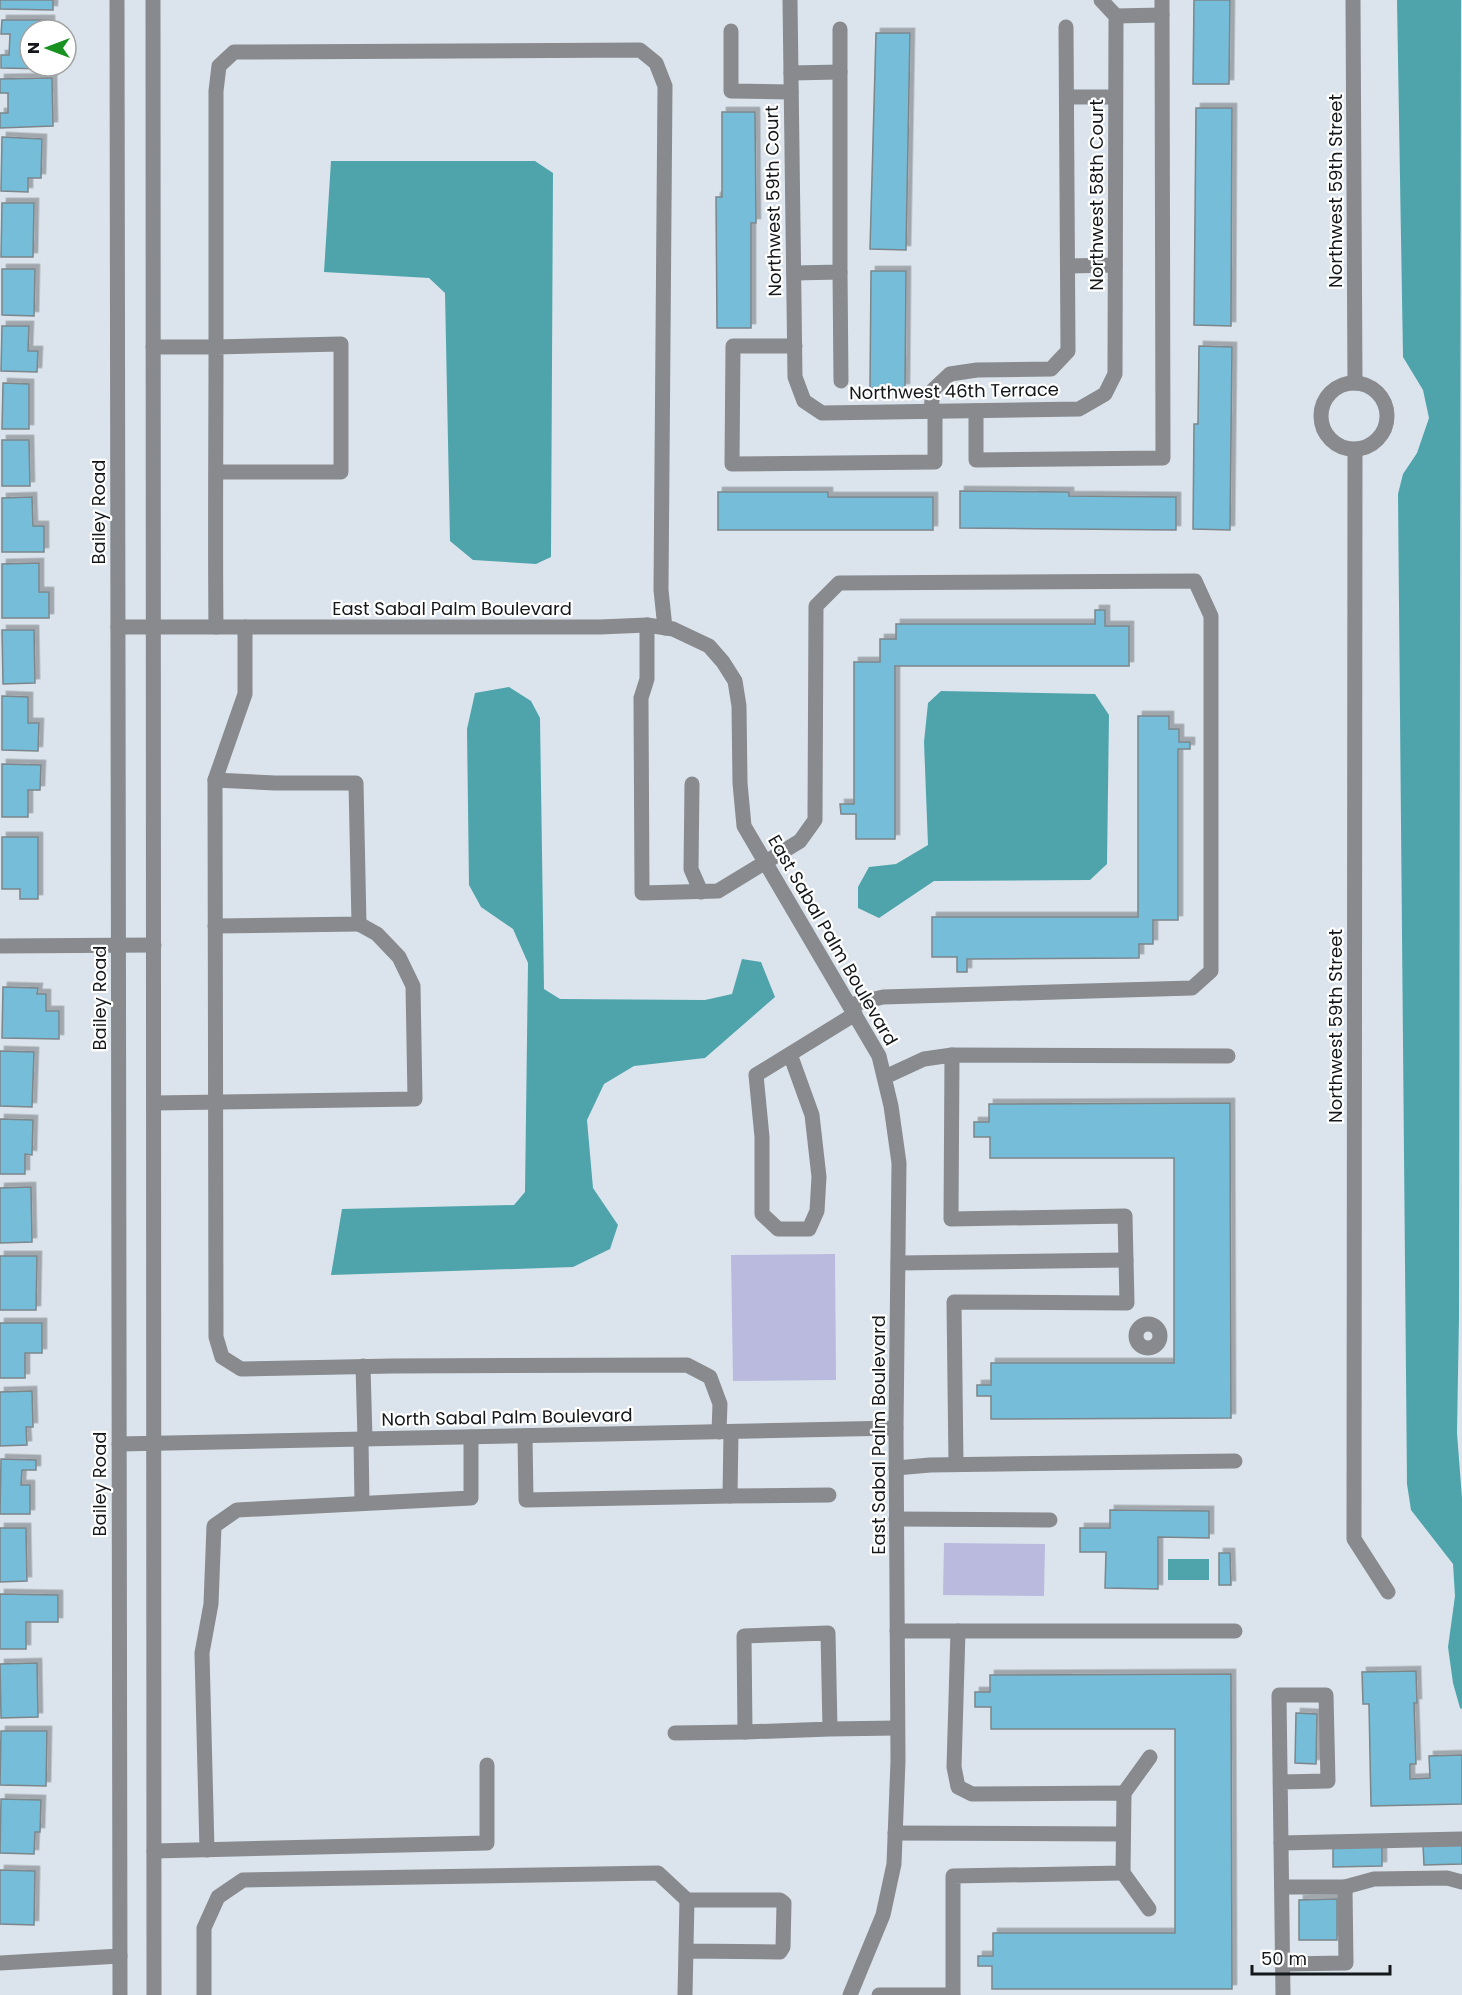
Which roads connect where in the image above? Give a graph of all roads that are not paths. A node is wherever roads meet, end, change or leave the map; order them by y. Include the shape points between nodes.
1 (117, 0) edge
2 (153, 0) edge
3 (790, 0) edge
4 (1101, 0) edge
5 (1353, 0) edge
6 (1162, 8) edge
7 (1116, 16) junction
8 (1066, 27) dead end
9 (840, 29) dead end
10 (731, 31) dead end
11 (840, 72) junction
12 (791, 73) junction
13 (791, 92) junction
14 (1067, 97) junction
15 (1115, 97) junction
16 (1114, 265) junction
17 (1068, 266) junction
18 (840, 272) junction
19 (794, 273) junction
20 (795, 346) junction
21 (153, 347) junction
22 (216, 347) junction
23 (841, 381) dead end
24 (1355, 383) junction
25 (1105, 394) joint
26 (804, 401) joint
27 (933, 411) junction
28 (975, 411) junction
29 (1355, 450) junction
30 (216, 472) junction
31 (647, 625) junction
32 (118, 627) junction
33 (153, 627) junction
34 (216, 627) junction
35 (245, 627) junction
36 (666, 628) junction
37 (215, 780) junction
38 (692, 784) dead end
39 (765, 861) junction
40 (701, 892) junction
41 (358, 924) junction
42 (215, 926) junction
43 (118, 945) junction
44 (154, 945) junction
45 (0, 946) edge
46 (852, 1009) junction
47 (790, 1054) junction
48 (952, 1055) junction
49 (1228, 1056) dead end
50 (885, 1077) junction
51 (215, 1101) junction
52 (154, 1103) junction
53 (1126, 1260) junction
54 (898, 1263) junction
55 (1127, 1303) junction
56 (1143, 1325) dead end
57 (363, 1366) junction
58 (896, 1428) junction
59 (725, 1432) junction
60 (525, 1436) junction
61 (471, 1437) junction
62 (363, 1439) junction
63 (119, 1444) junction
64 (154, 1444) junction
65 (1235, 1461) dead end
66 (956, 1464) junction
67 (896, 1468) junction
68 (829, 1495) dead end
69 (730, 1496) junction
70 (362, 1503) junction
71 (896, 1519) junction
72 (1050, 1520) dead end
73 (1388, 1592) dead end
74 (897, 1631) junction
75 (958, 1631) junction
76 (1235, 1631) dead end
77 (897, 1728) junction
78 (830, 1729) junction
79 (745, 1732) junction
80 (675, 1733) dead end
81 (1150, 1757) dead end
82 (487, 1765) dead end
83 (1280, 1782) junction
84 (1124, 1793) junction
85 (895, 1833) junction
86 (1123, 1834) junction
87 (1462, 1839) edge
88 (1281, 1843) junction
89 (207, 1850) junction
90 (154, 1851) junction
91 (1123, 1873) junction
92 (1462, 1882) edge
93 (1282, 1887) junction
94 (1345, 1887) junction
95 (687, 1900) junction
96 (1149, 1909) dead end
97 (687, 1951) junction
98 (120, 1956) junction
99 (0, 1963) edge
100 (1283, 1964) junction
101 (120, 1995) edge
102 (154, 1995) edge
103 (204, 1995) edge
104 (685, 1995) edge
105 (850, 1995) edge
106 (879, 1995) edge
107 (953, 1995) edge
108 (1283, 1995) edge

1 - 32 street, Bailey Road
2 - 21 street
3 - 12 street, Northwest 59th Court
4 - 7 street
5 - 24 street, Northwest 59th Street
6 - 7 street
6 - 28 street via 1163,458 975,460
7 - 15 street, Northwest 58th Court
8 - 14 street
9 - 11 street
10 - 13 street via 731,92
11 - 12 street
11 - 18 street
12 - 13 street, Northwest 59th Court
13 - 19 street, Northwest 59th Court
14 - 15 street
14 - 17 street
15 - 16 street, Northwest 58th Court
16 - 17 street
16 - 25 street, Northwest 58th Court via 1114,374
17 - 27 street via 1068,351 1050,369 950,374 933,390
18 - 19 street
18 - 23 street
19 - 20 street, Northwest 59th Court
20 - 26 street, Northwest 59th Court via 795,377
20 - 27 street via 733,346 732,464 935,462
21 - 22 street
21 - 33 street
22 - 30 street
22 - 30 street via 341,345 341,472
22 - 36 street via 216,91 219,66 234,52 640,50 656,63 665,86 661,590
24 - 29 street via 1365,384 1382,396 1388,416 1375,443
24 - 29 street via 1329,394 1321,421 1329,439
25 - 28 street, Northwest 46th Terrace via 1079,409
26 - 27 street, Northwest 46th Terrace via 822,413
27 - 28 street, Northwest 46th Terrace
29 - 73 street, Northwest 59th Street via 1354,1539
30 - 34 street
31 - 35 street, East Sabal Palm Boulevard
31 - 36 street, East Sabal Palm Boulevard
31 - 40 street via 647,680 641,698 642,893
32 - 33 street, East Sabal Palm Boulevard
32 - 43 street, Bailey Road
33 - 34 street, East Sabal Palm Boulevard
33 - 44 street
34 - 35 street, East Sabal Palm Boulevard
35 - 37 street via 245,694
36 - 39 street, East Sabal Palm Boulevard via 709,646 735,681 744,826
37 - 41 street via 356,783
37 - 42 street
38 - 40 street via 691,869
39 - 40 street via 718,891
39 - 46 street, East Sabal Palm Boulevard
39 - 46 street via 800,841 815,820 816,606 839,583 1195,581 1211,616 1211,972 1192,988 883,996
41 - 42 street
41 - 51 street via 377,934 399,957 413,986 415,1099
42 - 51 street
43 - 44 street
43 - 45 street
43 - 63 street, Bailey Road
44 - 52 street
46 - 47 street
46 - 50 street, East Sabal Palm Boulevard via 879,1056
47 - 47 street via 756,1075 762,1137 762,1214 778,1229 809,1229 817,1211 819,1178 812,1115
48 - 49 street
48 - 50 street via 924,1059
48 - 53 street via 951,1219 1125,1216
50 - 54 street, East Sabal Palm Boulevard via 899,1163
51 - 52 street
51 - 57 street via 216,1337 222,1357 242,1369
52 - 64 street
53 - 54 street
53 - 55 street
54 - 58 street, East Sabal Palm Boulevard
55 - 56 street
55 - 66 street via 954,1302
57 - 59 street via 687,1365 710,1377
57 - 62 street
58 - 59 street, North Sabal Palm Boulevard
58 - 67 street, East Sabal Palm Boulevard
59 - 60 street, North Sabal Palm Boulevard
59 - 69 street
60 - 61 street, North Sabal Palm Boulevard
60 - 69 street via 526,1500
61 - 62 street, North Sabal Palm Boulevard
61 - 70 street via 471,1498
62 - 64 street, North Sabal Palm Boulevard
62 - 70 street
63 - 64 street, North Sabal Palm Boulevard
63 - 98 street, Bailey Road
64 - 90 street
65 - 66 street
66 - 67 street
67 - 71 street, East Sabal Palm Boulevard
68 - 69 street
70 - 89 street via 237,1510 214,1526 211,1604 202,1653
71 - 72 street
71 - 74 street, East Sabal Palm Boulevard
74 - 75 street
74 - 77 street, East Sabal Palm Boulevard
75 - 76 street
75 - 84 street via 954,1767 958,1787 972,1794
77 - 78 street
77 - 85 street, East Sabal Palm Boulevard
78 - 79 street
78 - 79 street via 828,1633 768,1635 744,1636
79 - 80 street
81 - 84 street
82 - 89 street via 488,1843
83 - 83 street via 1279,1695 1326,1695 1328,1781
83 - 88 street
84 - 86 street
85 - 86 street
85 - 105 street, East Sabal Palm Boulevard via 894,1864 883,1915
86 - 91 street
87 - 88 street
88 - 93 street
89 - 90 street
90 - 102 street
91 - 96 street
91 - 107 street via 953,1876
92 - 94 street via 1447,1878 1374,1879
93 - 94 street
93 - 100 street
94 - 100 street via 1346,1963
95 - 97 street
95 - 97 street via 784,1903 780,1952
95 - 103 street via 658,1874 243,1880 218,1897 204,1928
97 - 104 street
98 - 99 street
98 - 101 street, Bailey Road
100 - 108 street
106 - 107 street

